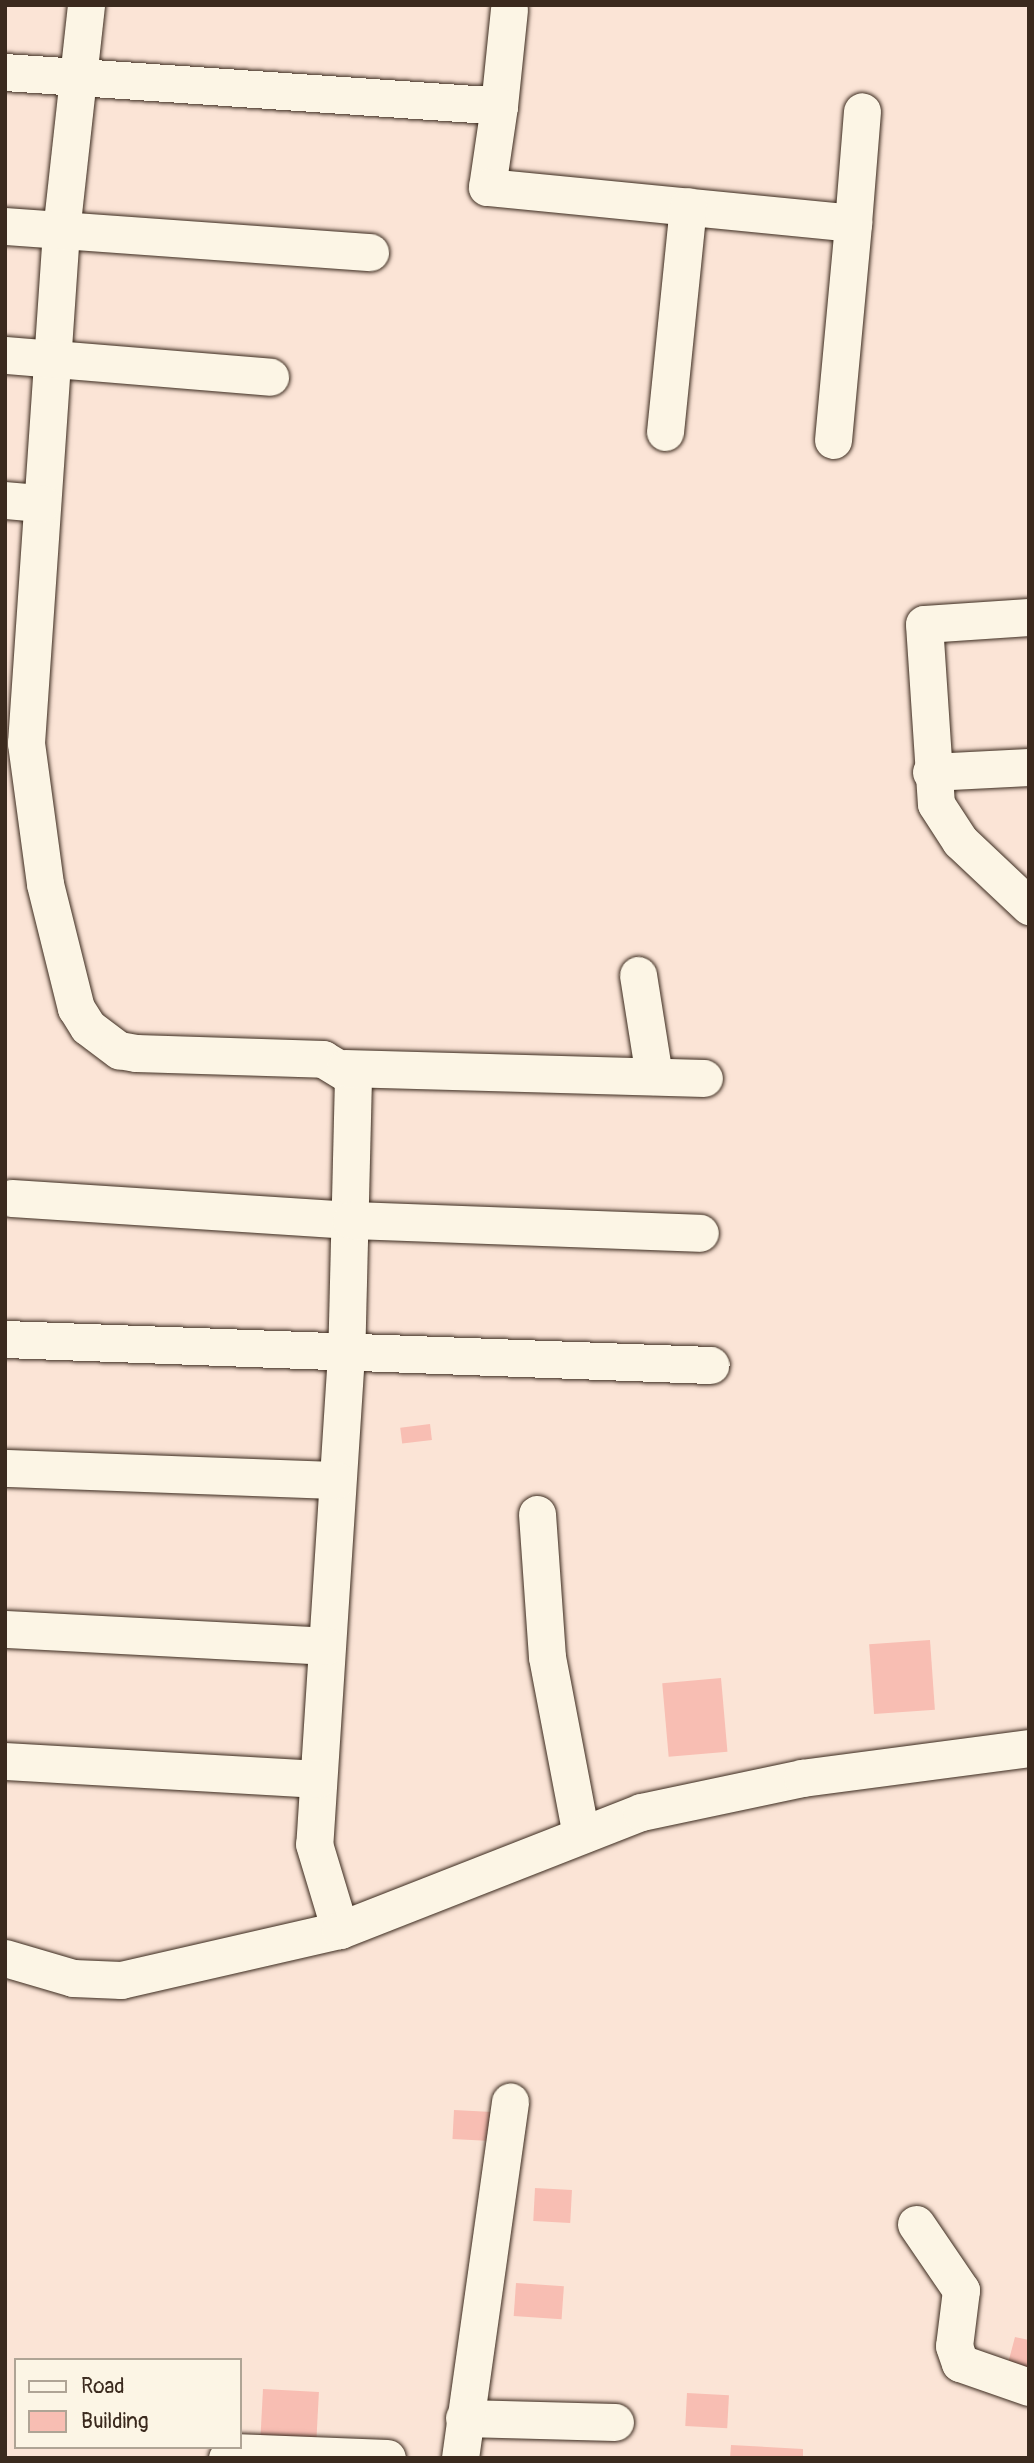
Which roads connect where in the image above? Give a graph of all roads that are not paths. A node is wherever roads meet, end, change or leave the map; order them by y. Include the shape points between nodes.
1 (86, 5) edge
2 (509, 10) dead end
3 (5, 72) edge
4 (78, 78) junction
5 (499, 106) junction
6 (862, 111) dead end
7 (688, 206) junction
8 (852, 223) junction
9 (5, 226) edge
10 (61, 231) junction
11 (370, 252) dead end
12 (5, 355) edge
13 (52, 359) junction
14 (270, 377) dead end
15 (665, 432) dead end
16 (833, 440) dead end
17 (5, 500) edge
18 (42, 503) junction
19 (1029, 617) edge
20 (15, 742) edge
21 (1029, 767) edge
22 (931, 772) junction
23 (1029, 906) edge
24 (639, 975) dead end
25 (345, 1068) junction
26 (654, 1076) junction
27 (704, 1078) dead end
28 (11, 1198) dead end
29 (351, 1220) junction
30 (700, 1233) dead end
31 (5, 1339) edge
32 (346, 1354) junction
33 (710, 1365) dead end
34 (5, 1468) edge
35 (336, 1479) junction
36 (537, 1514) dead end
37 (5, 1629) edge
38 (326, 1646) junction
39 (1029, 1748) edge
40 (5, 1761) edge
41 (317, 1779) junction
42 (581, 1835) junction
43 (340, 1930) junction
44 (5, 1958) edge
45 (510, 2101) dead end
46 (916, 2224) dead end
47 (1029, 2386) edge
48 (464, 2418) junction
49 (615, 2422) dead end
50 (227, 2458) edge
51 (387, 2458) edge
52 (460, 2458) edge

1 - 4 street
2 - 5 street
3 - 4 street
4 - 5 street
4 - 10 street
5 - 7 street via 487,187
6 - 8 street
7 - 8 street
7 - 15 street
8 - 16 street
9 - 10 street
10 - 11 street
10 - 13 street
12 - 13 street
13 - 14 street
13 - 18 street
17 - 18 street
18 - 20 street
19 - 22 street via 923,624
20 - 25 street via 76,1008 88,1027 119,1050 136,1054 323,1059
21 - 22 street
22 - 23 street via 936,804 960,841
24 - 26 street
25 - 26 street
25 - 29 street via 355,1089
26 - 27 street
28 - 29 street
29 - 30 street
29 - 32 street
31 - 32 street
32 - 33 street
32 - 35 street
34 - 35 street
35 - 38 street
36 - 42 street via 547,1657
37 - 38 street
38 - 41 street
39 - 42 street via 723,1793 641,1812
40 - 41 street
41 - 43 street via 314,1843
42 - 43 street
43 - 44 street via 95,1982
45 - 48 street
46 - 47 street via 961,2290 954,2346 960,2363
48 - 49 street
48 - 52 street
50 - 51 street via 233,2452

